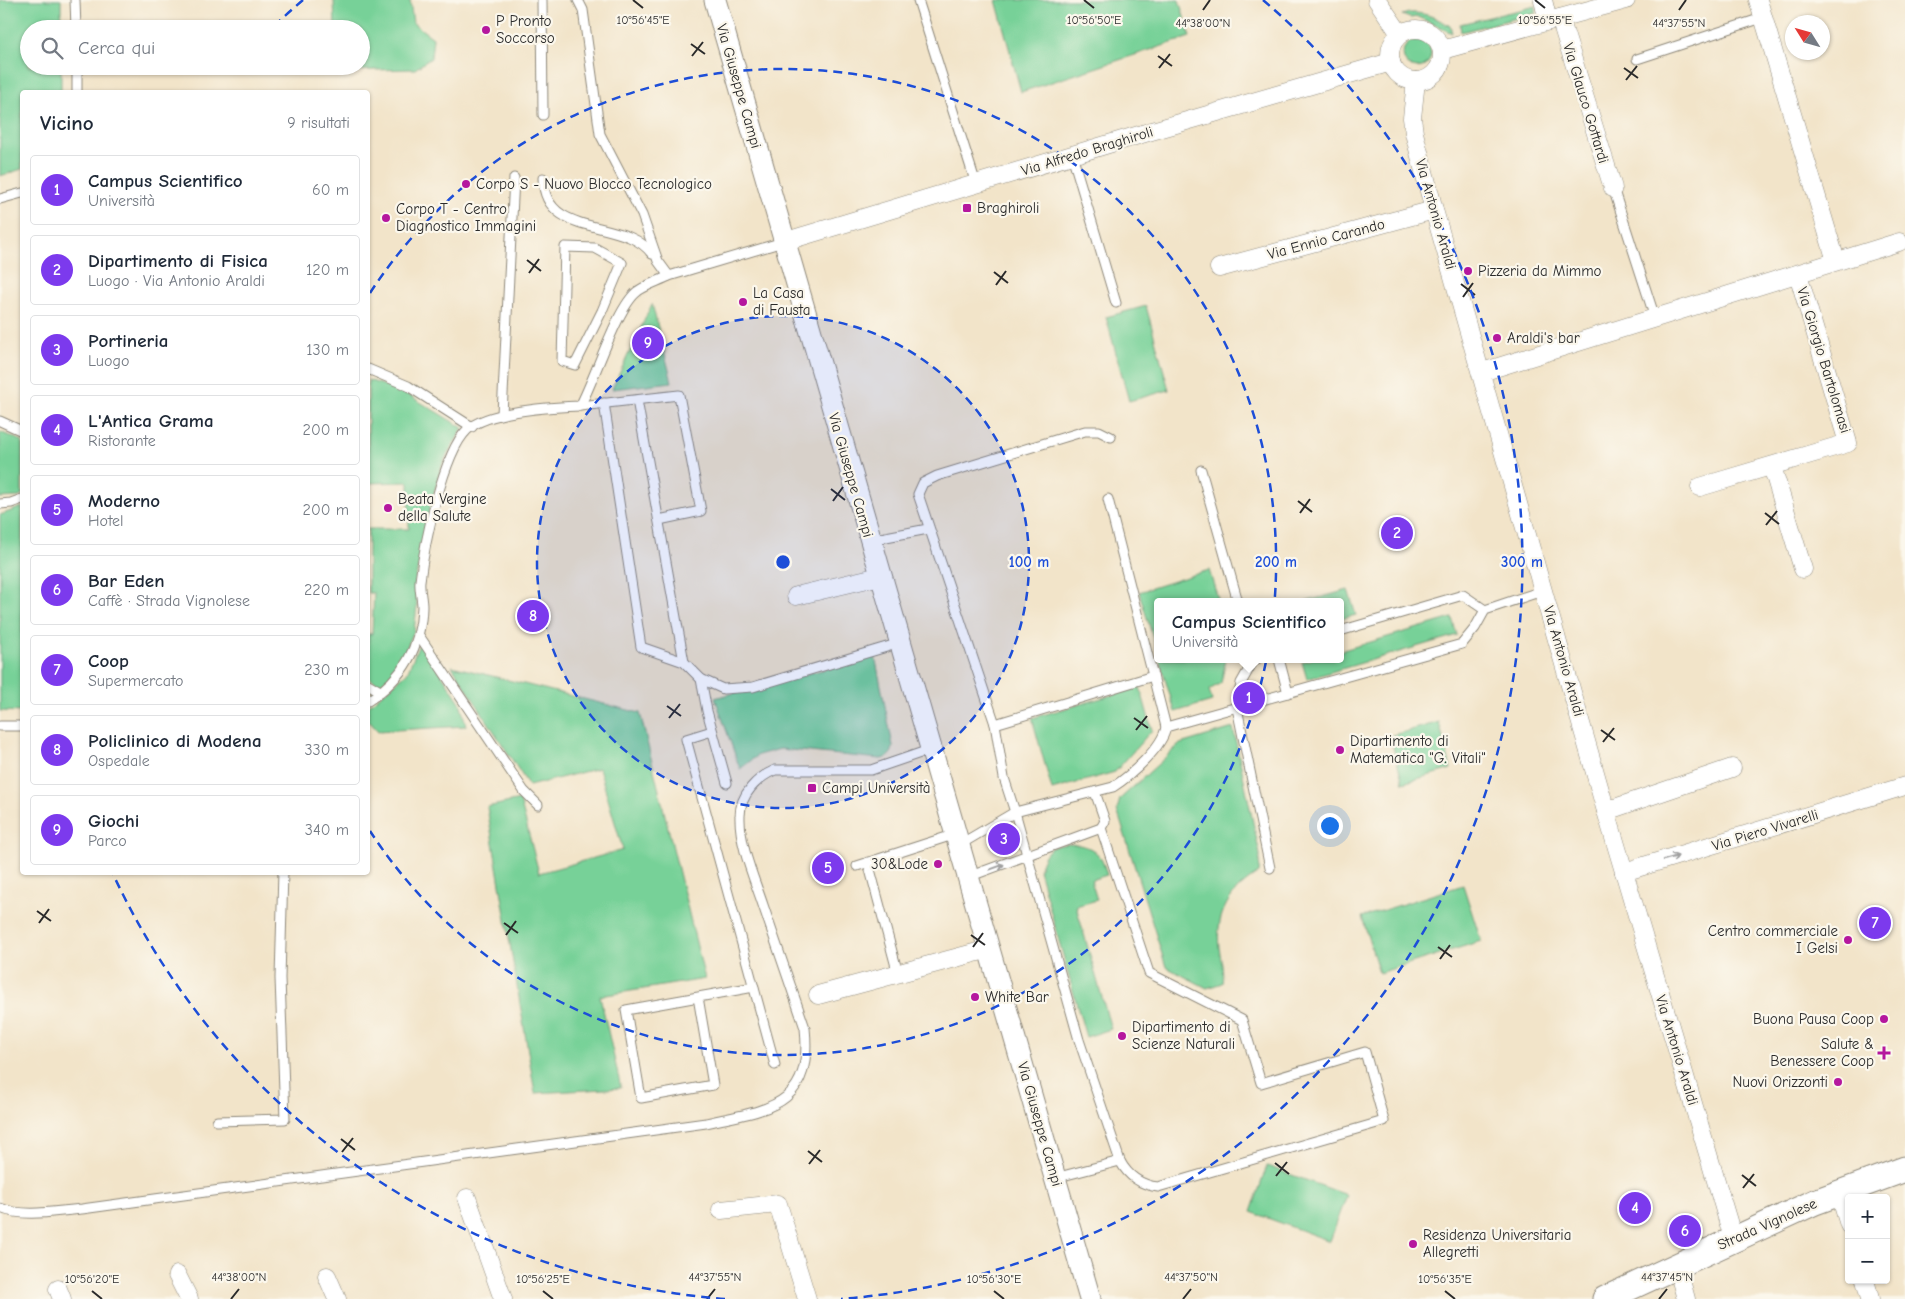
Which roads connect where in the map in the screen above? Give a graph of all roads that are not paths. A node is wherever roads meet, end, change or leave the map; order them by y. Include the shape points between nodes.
1 (75, 0) edge
2 (542, 0) edge
3 (578, 0) edge
4 (714, 0) edge
5 (918, 0) edge
6 (1377, 0) edge
7 (1543, 0) edge
8 (1626, 0) edge
9 (1758, 0) edge
10 (1762, 18) junction
11 (76, 20) edge
12 (1554, 20) junction
13 (1400, 34) junction
14 (1442, 50) junction
15 (1637, 59) dead end
16 (1391, 62) junction
17 (77, 75) edge
18 (1416, 81) junction
19 (77, 90) edge
20 (542, 115) dead end
21 (1072, 155) junction
22 (514, 178) dead end
23 (543, 178) dead end
24 (976, 184) junction
25 (1613, 188) joint
26 (20, 194) edge
27 (0, 199) edge
28 (1434, 210) junction
29 (784, 242) junction
30 (1899, 242) dead end
31 (658, 261) junction
32 (1836, 261) junction
33 (1219, 268) dead end
34 (1798, 274) junction
35 (669, 276) junction
36 (1116, 303) dead end
37 (602, 311) junction
38 (1654, 318) junction
39 (619, 319) junction
40 (370, 370) edge
41 (1482, 372) junction
42 (637, 400) junction
43 (604, 403) junction
44 (580, 406) junction
45 (502, 414) junction
46 (0, 421) edge
47 (472, 426) junction
48 (20, 430) edge
49 (1111, 437) dead end
50 (1772, 466) junction
51 (1201, 470) dead end
52 (1700, 488) dead end
53 (1108, 499) dead end
54 (20, 500) edge
55 (0, 504) edge
56 (659, 520) junction
57 (928, 529) junction
58 (870, 540) junction
59 (1803, 569) dead end
60 (880, 576) junction
61 (1544, 590) junction
62 (796, 596) dead end
63 (1237, 598) edge
64 (1486, 610) junction
65 (1344, 630) edge
66 (418, 634) junction
67 (900, 643) junction
68 (684, 662) junction
69 (1253, 663) edge
70 (1280, 663) edge
71 (1153, 676) junction
72 (701, 679) junction
73 (370, 685) edge
74 (380, 692) junction
75 (1288, 693) junction
76 (370, 700) edge
77 (1237, 708) junction
78 (995, 724) junction
79 (0, 726) edge
80 (20, 726) edge
81 (1166, 727) junction
82 (712, 731) junction
83 (932, 749) junction
84 (1732, 768) dead end
85 (727, 783) dead end
86 (1905, 786) edge
87 (1094, 792) junction
88 (538, 805) dead end
89 (1606, 811) junction
90 (1015, 812) junction
91 (1101, 828) junction
92 (957, 840) junction
93 (1026, 857) junction
94 (868, 862) junction
95 (857, 866) dead end
96 (1270, 868) dead end
97 (1624, 872) junction
98 (283, 875) edge
99 (968, 878) junction
100 (989, 949) junction
101 (898, 974) junction
102 (754, 987) junction
103 (818, 995) dead end
104 (698, 997) junction
105 (775, 1065) dead end
106 (217, 1121) dead end
107 (1120, 1161) junction
108 (1905, 1169) edge
109 (1055, 1178) junction
110 (1839, 1192) junction
111 (467, 1198) dead end
112 (0, 1208) edge
113 (720, 1210) dead end
114 (1845, 1212) edge
115 (1733, 1238) junction
116 (1677, 1266) junction
117 (178, 1275) dead end
118 (327, 1276) dead end
119 (1866, 1284) edge
120 (189, 1299) edge
121 (337, 1299) edge
122 (503, 1299) edge
123 (807, 1299) edge
124 (1090, 1299) edge
125 (1605, 1299) edge
126 (1686, 1299) edge
127 (1870, 1299) edge

1 - 11 lane
2 - 20 lane
3 - 31 lane via 583,10 600,134 642,215
4 - 29 street, Via Giuseppe Campi
5 - 24 lane
6 - 13 street
7 - 12 street, Via Glauco Gottardi
8 - 12 street
9 - 10 street
10 - 15 lane
10 - 32 street
12 - 14 street
12 - 25 street, Via Glauco Gottardi
13 - 14 street via 1414,28 1429,31 1440,42
13 - 16 street via 1393,42
14 - 18 street via 1443,58 1436,72
16 - 18 street via 1403,78
16 - 21 street, Via Alfredo Braghiroli
17 - 19 lane
18 - 28 street, Via Antonio Araldi via 1412,118 1414,133
21 - 24 street, Via Alfredo Braghiroli
21 - 36 lane
22 - 45 lane
23 - 31 lane via 544,194 555,209 588,226 633,237 647,246
24 - 29 street, Via Alfredo Braghiroli
25 - 38 lane
26 - 27 lane
28 - 33 street, Via Ennio Carando
28 - 41 street, Via Antonio Araldi
29 - 35 lane
29 - 58 street, Via Giuseppe Campi
30 - 32 street
31 - 35 lane
32 - 34 street
34 - 38 street
34 - 50 street, Via Giorgio Bartolomasi via 1848,443
35 - 39 lane via 638,291 625,305
37 - 37 lane via 622,264 595,248 565,247 562,361 574,364
37 - 39 lane
38 - 41 street
39 - 44 lane
40 - 47 lane via 408,386
41 - 61 street, Via Antonio Araldi
42 - 43 lane
42 - 56 lane
42 - 56 lane via 679,395 701,511
43 - 44 lane
43 - 68 lane via 641,647
44 - 45 lane
45 - 47 lane
46 - 48 lane
47 - 66 lane via 466,430 447,463 435,507 420,582 422,607
49 - 57 lane via 1099,431 1085,431 929,479 918,494
50 - 52 street, Via Giorgio Bartolomasi
50 - 59 street
51 - 63 lane
53 - 71 lane
54 - 55 lane
56 - 68 lane
57 - 58 lane
57 - 78 lane
58 - 60 street, Via Giuseppe Campi
60 - 62 street
60 - 67 street, Via Giuseppe Campi
61 - 64 lane
61 - 89 street, Via Antonio Araldi
64 - 65 lane via 1463,595
64 - 75 lane via 1462,644
66 - 74 lane via 403,671
66 - 88 lane via 524,791
67 - 72 lane via 753,686 723,689
67 - 83 street, Via Giuseppe Campi
68 - 72 lane
69 - 77 lane via 1242,683
70 - 75 lane
71 - 78 lane
71 - 81 lane
72 - 82 lane
73 - 74 lane
74 - 76 lane
75 - 77 lane
77 - 81 lane
77 - 96 lane
78 - 90 lane via 1004,778
79 - 80 lane
81 - 87 lane via 1161,743 1123,780 1113,787
82 - 85 lane
82 - 102 lane via 686,739
83 - 92 street, Via Giuseppe Campi
83 - 112 lane via 871,770 775,770 763,775 744,800 740,815 747,858 805,1028 807,1049 805,1069 793,1090 766,1110 706,1122 82,1209 35,1213
84 - 89 street
97 -> 86 street, Via Piero Vivarelli
87 - 90 lane
87 - 91 lane via 1105,821
89 - 97 street, Via Antonio Araldi
90 - 92 lane
90 - 93 lane
91 - 93 lane
91 - 107 lane via 1148,973 1242,1020 1261,1083 1364,1052 1384,1121 1158,1186 1142,1183
92 - 94 lane
92 - 99 street, Via Giuseppe Campi
99 -> 93 lane
93 - 107 lane via 1079,1040
94 - 95 lane
94 - 101 lane
97 - 115 street, Via Antonio Araldi
98 - 106 lane via 280,978 285,1119
99 - 100 street, Via Giuseppe Campi
100 - 101 street
100 - 109 street, Via Giuseppe Campi
101 - 103 street
102 - 104 lane
102 - 105 lane
104 - 104 lane via 713,1085 641,1098 626,1010
107 - 109 lane
108 - 110 main road, Strada Vignolese
109 - 124 street, Via Giuseppe Campi
110 - 114 street
110 - 115 main road, Strada Vignolese
111 - 122 street
113 - 123 street via 778,1204
115 - 116 main road, Strada Vignolese
116 - 125 main road, Strada Vignolese
116 - 126 street
117 - 120 street
118 - 121 street
119 - 127 street

